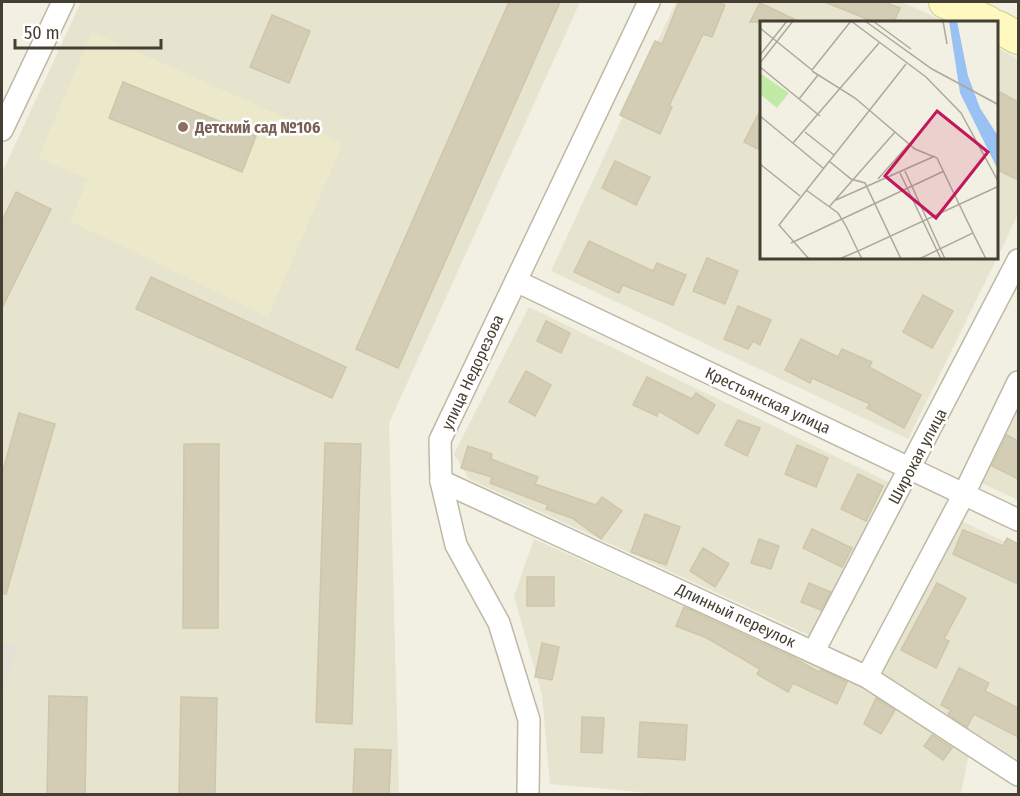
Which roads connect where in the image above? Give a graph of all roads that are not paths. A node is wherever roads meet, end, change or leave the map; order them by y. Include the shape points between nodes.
1 (63, 2) edge
2 (649, 2) edge
3 (945, 2) edge
4 (986, 21) edge
5 (999, 28) edge
6 (1018, 38) edge
7 (2, 130) edge
8 (1018, 260) edge
9 (516, 281) junction
10 (1018, 382) edge
11 (912, 468) junction
12 (441, 481) junction
13 (964, 494) junction
14 (1018, 520) edge
15 (814, 651) junction
16 (867, 677) junction
17 (1018, 775) edge
18 (528, 795) edge

1 - 7 street
2 - 9 street, улица Недорезова
3 - 4 main road
5 - 6 main road
8 - 11 street, Широкая улица
9 - 11 street, Крестьянская улица
9 - 12 street, улица Недорезова via 440,440
10 - 13 street
11 - 13 street, Крестьянская улица
11 - 15 street, Широкая улица
12 - 15 street, Длинный переулок
12 - 18 street, улица Недорезова via 456,545 500,623 529,720
13 - 14 street, Крестьянская улица
13 - 16 street
15 - 16 street, Длинный переулок
16 - 17 street, Длинный переулок

